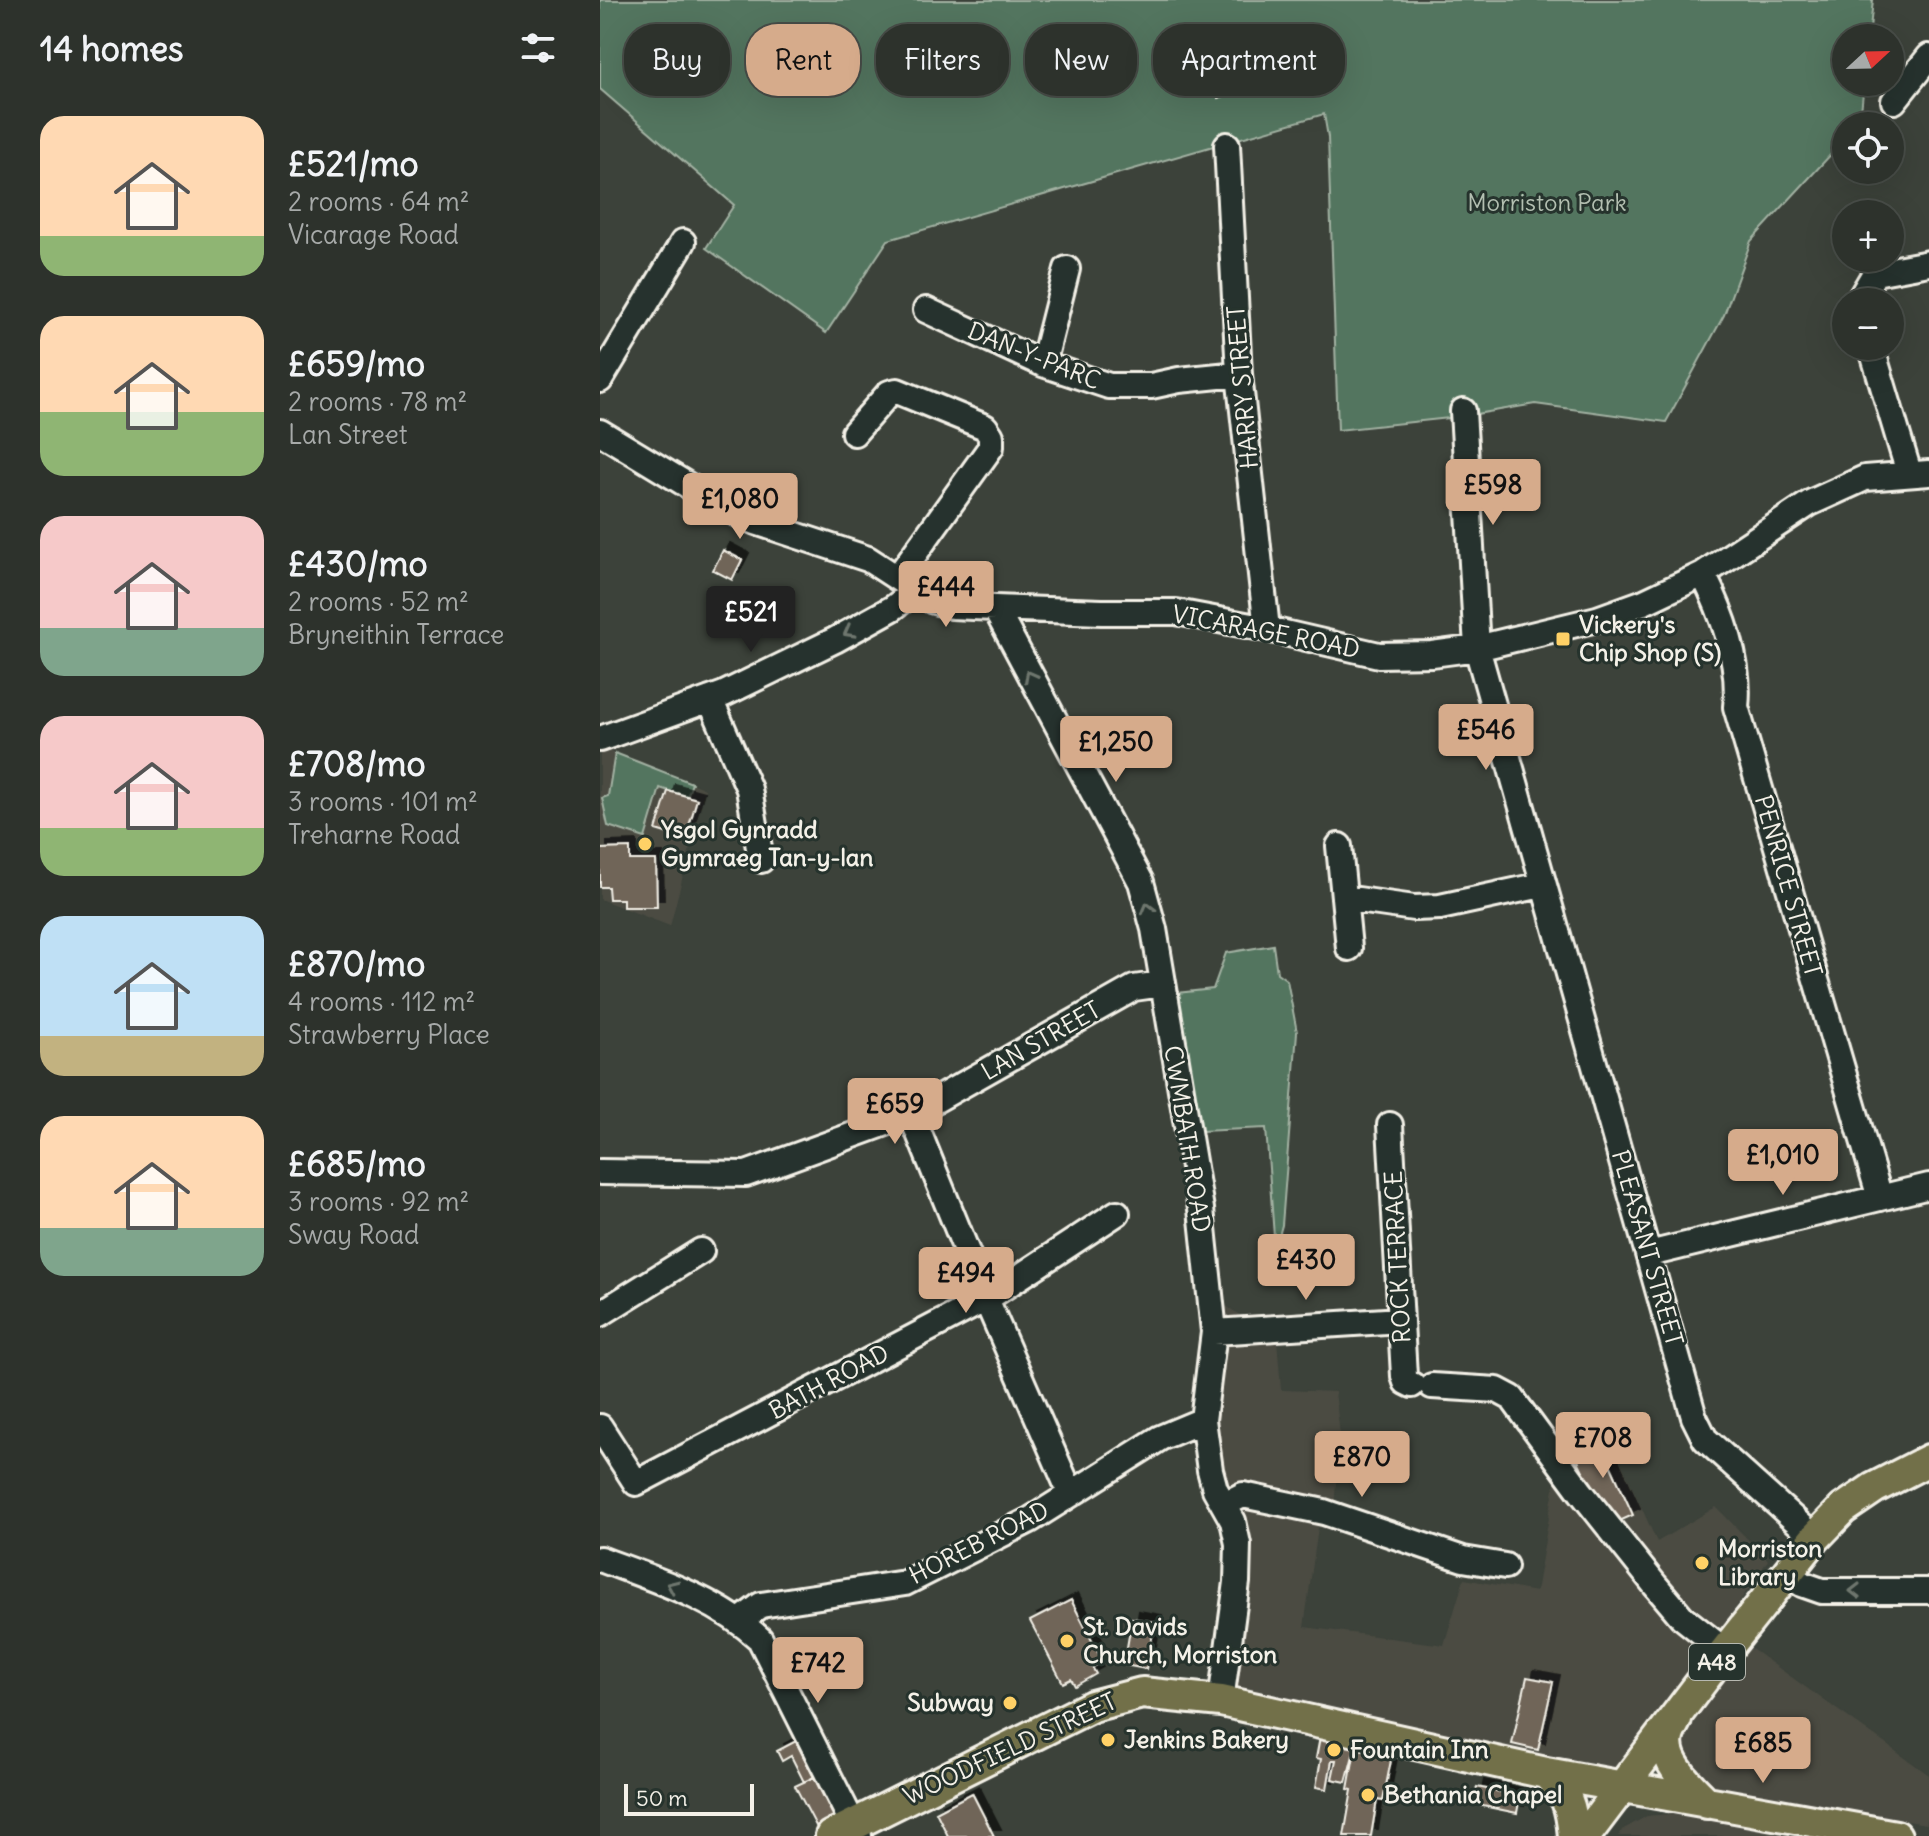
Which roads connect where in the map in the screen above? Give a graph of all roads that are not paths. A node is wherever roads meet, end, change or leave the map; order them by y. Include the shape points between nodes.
1 (1929, 57) edge
2 (1894, 101) dead end
3 (1227, 145) dead end
4 (683, 242) dead end
5 (1929, 263) edge
6 (1067, 269) dead end
7 (1866, 288) edge
8 (926, 310) dead end
9 (1876, 360) edge
10 (1043, 364) junction
11 (1239, 374) junction
12 (600, 380) edge
13 (1463, 411) dead end
14 (600, 432) edge
15 (854, 433) dead end
16 (1919, 473) edge
17 (1703, 574) junction
18 (906, 584) junction
19 (995, 608) junction
20 (1267, 629) junction
21 (1477, 648) junction
22 (710, 699) junction
23 (600, 739) edge
24 (1339, 846) dead end
25 (761, 860) dead end
26 (1542, 885) junction
27 (1344, 898) junction
28 (1349, 948) dead end
29 (1162, 984) junction
30 (911, 1114) junction
31 (1390, 1125) dead end
32 (600, 1172) edge
33 (1929, 1186) edge
34 (1880, 1198) junction
35 (1117, 1213) dead end
36 (701, 1251) dead end
37 (1649, 1254) junction
38 (986, 1299) junction
39 (600, 1314) edge
40 (1401, 1320) junction
41 (1214, 1332) junction
42 (1203, 1420) junction
43 (600, 1427) edge
44 (1929, 1460) edge
45 (1071, 1494) junction
46 (1225, 1504) junction
47 (1815, 1538) junction
48 (600, 1559) edge
49 (1505, 1566) dead end
50 (1786, 1573) junction
51 (1929, 1591) edge
52 (740, 1621) junction
53 (1725, 1651) junction
54 (1221, 1701) junction
55 (1680, 1710) junction
56 (1546, 1773) junction
57 (1620, 1787) junction
58 (1707, 1803) junction
59 (848, 1832) edge
60 (1574, 1836) edge
61 (1585, 1836) edge
62 (1896, 1836) edge

1 - 2 street
3 - 11 street, HARRY STREET
4 - 12 street
5 - 7 street via 1875,273
6 - 10 street
8 - 10 street, DAN-Y-PARC
9 - 16 street
10 - 11 street, DAN-Y-PARC via 1109,386
11 - 20 street, HARRY STREET
13 - 21 street
14 - 18 street, VICARAGE ROAD via 727,509 868,559
15 - 18 street via 889,393 897,391 985,427 991,436 991,447
16 - 17 street, VICARAGE ROAD via 1865,478 1810,503
17 - 21 street, VICARAGE ROAD via 1597,619
17 - 34 street, PENRICE STREET via 1719,606 1738,683 1736,707
18 - 19 street, VICARAGE ROAD via 952,606
18 -> 22 street via 893,608
19 - 20 street, VICARAGE ROAD via 1176,612
29 -> 19 street, CWMBATH ROAD via 1141,882
20 - 21 street, VICARAGE ROAD via 1379,655
21 - 26 street
22 - 23 street
22 - 25 street via 749,789
24 - 27 street
26 - 27 street via 1440,907
26 - 37 street, PLEASANT STREET
27 - 28 street
29 - 30 street, LAN STREET via 1134,988
29 - 41 street, CWMBATH ROAD via 1201,1209
30 - 32 street, LAN STREET via 746,1174
30 - 38 street
31 - 40 street, ROCK TERRACE
33 - 34 street
34 - 37 street
35 - 38 street, BATH ROAD
36 - 39 street
37 - 47 street, PLEASANT STREET via 1694,1417 1705,1439
38 - 43 street, BATH ROAD via 636,1483
38 - 45 street
40 - 41 street
40 - 53 street, ROCK TERRACE via 1406,1382 1497,1390 1512,1398 1655,1585 1682,1617
41 - 42 street, CWMBATH ROAD
42 - 45 street, HOREB ROAD via 1160,1438
42 - 46 street, CWMBATH ROAD via 1215,1489
44 - 47 main road, A48 via 1843,1509
45 - 52 street, HOREB ROAD via 905,1583 761,1605
46 - 49 street via 1243,1495 1310,1509 1463,1559
46 - 54 street, CWMBATH ROAD via 1238,1544
47 - 50 main road, A48
52 -> 48 street via 668,1584
51 -> 50 street via 1822,1591
50 - 53 main road, A48
52 - 59 street via 760,1639
53 - 55 main road, A48
54 - 56 main road, WOODFIELD STREET
54 - 59 main road, WOODFIELD STREET via 1142,1693 1092,1706
55 - 57 main road, A48
55 - 58 main road via 1667,1740 1673,1763
56 - 57 main road, WOODFIELD STREET
56 - 60 main road via 1564,1791
57 - 58 main road, WOODFIELD STREET
57 - 61 main road, A48
58 - 62 main road, WOODFIELD STREET

